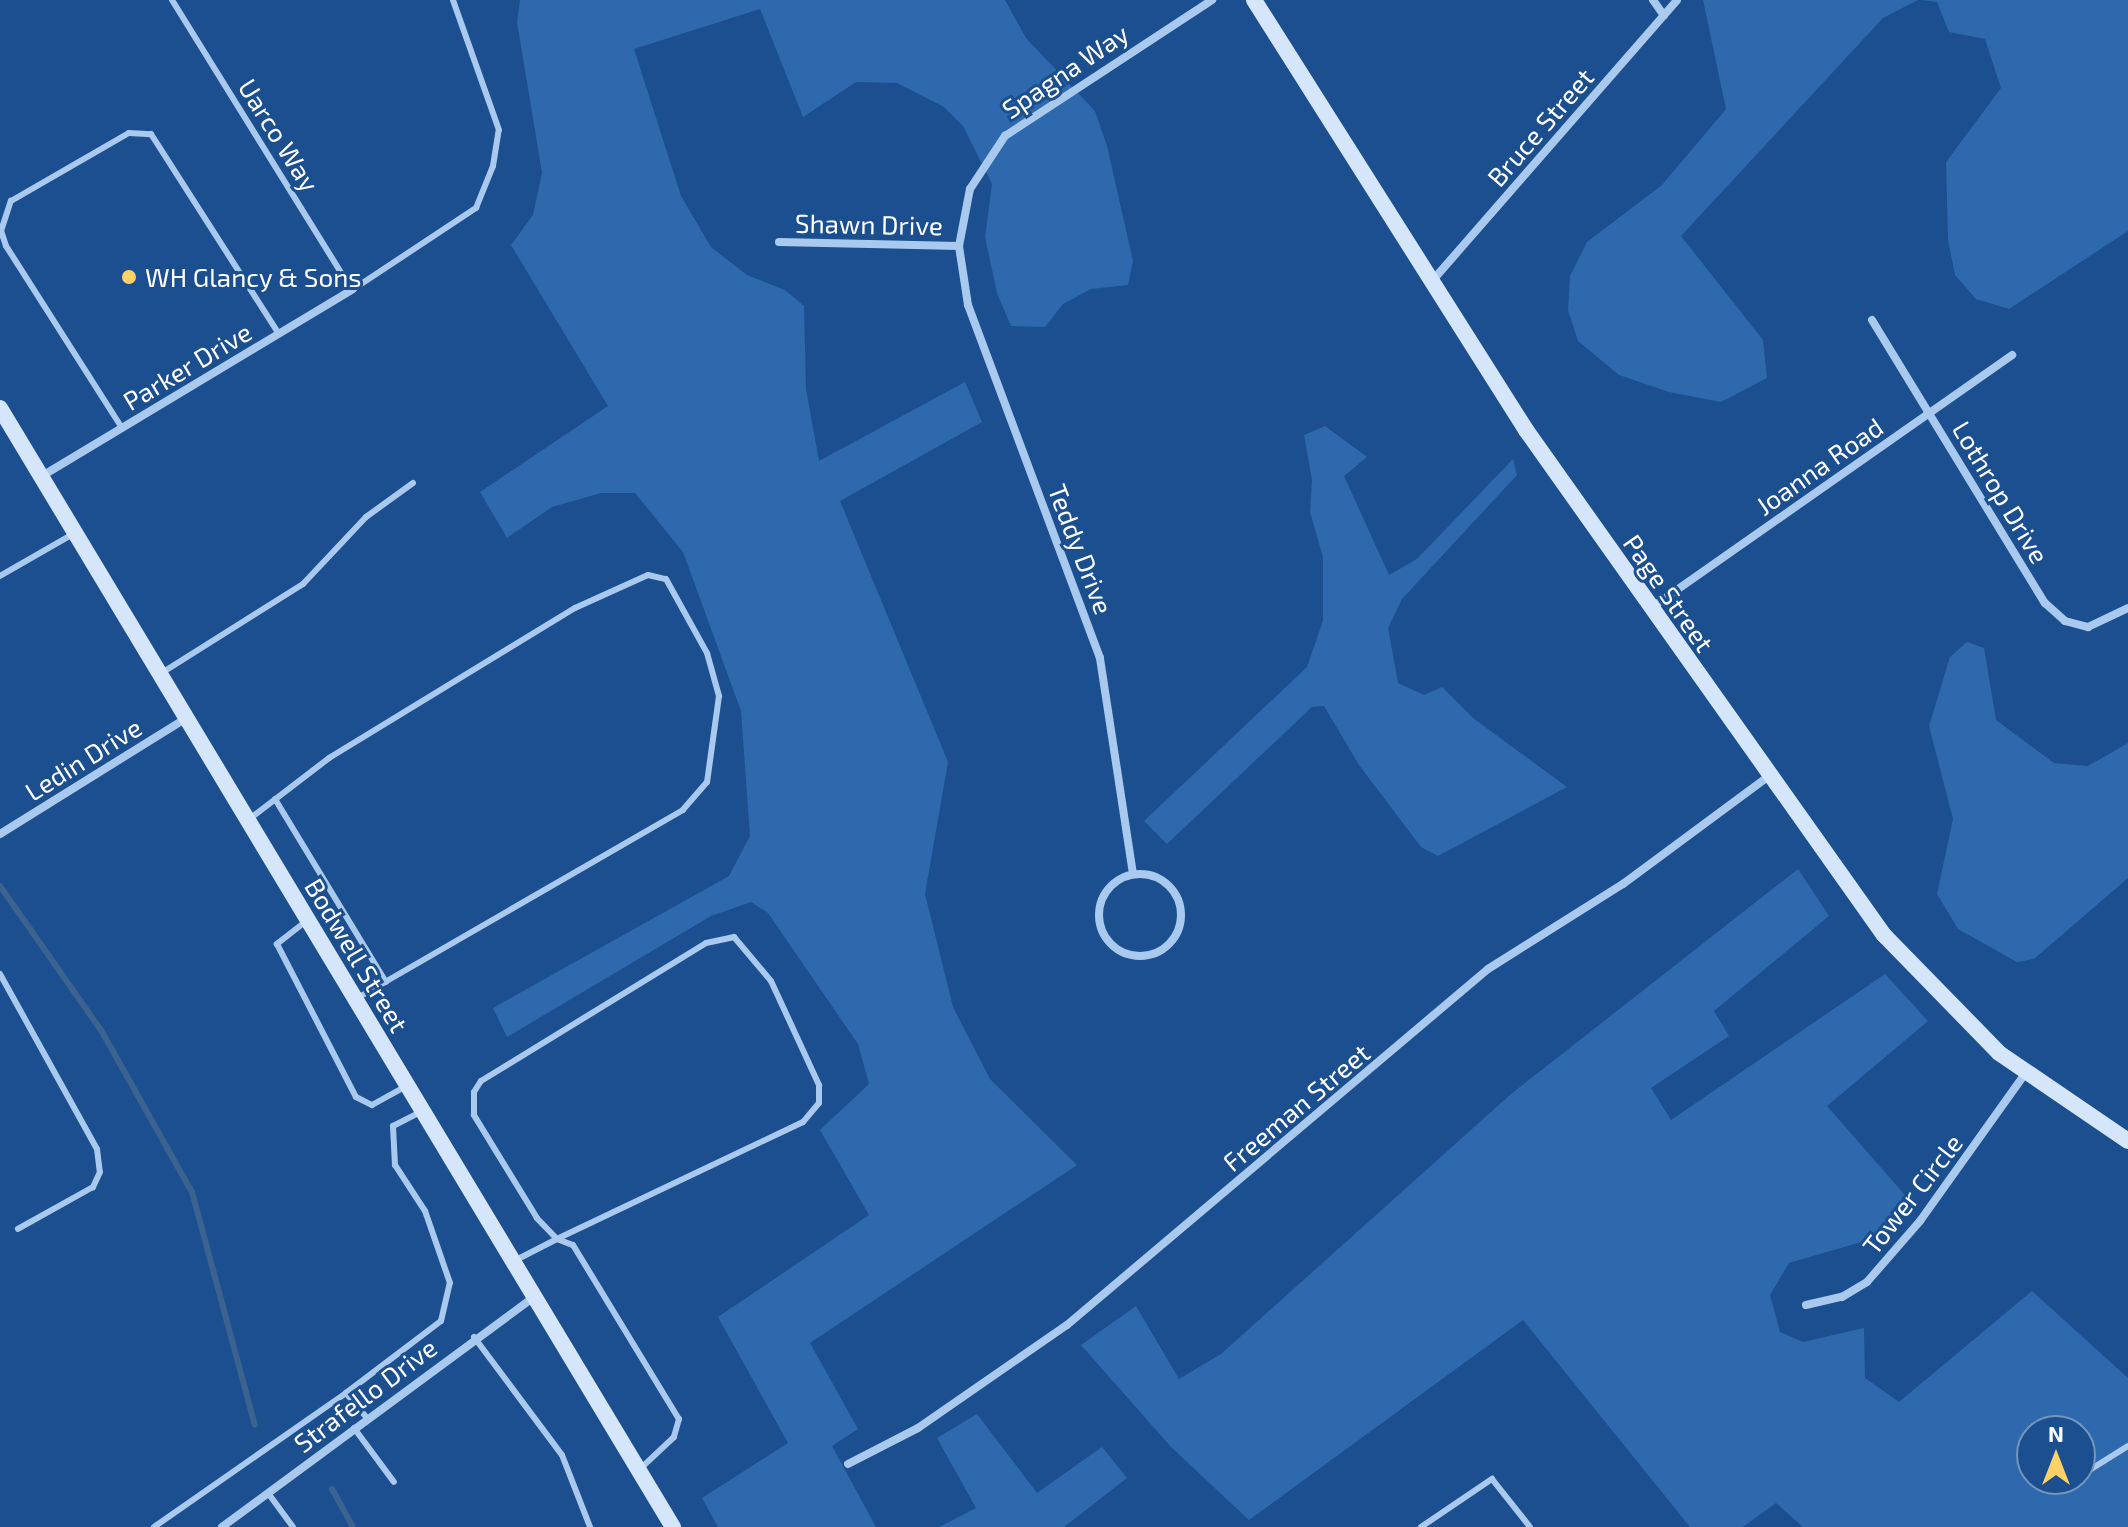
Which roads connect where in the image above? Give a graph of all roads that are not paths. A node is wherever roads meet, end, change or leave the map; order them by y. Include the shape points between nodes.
1 (172, 0) edge
2 (453, 0) edge
3 (1212, 0) edge
4 (1254, 0) edge
5 (1653, 0) edge
6 (1677, 0) edge
7 (1664, 16) junction
8 (779, 242) dead end
9 (959, 246) junction
10 (1433, 280) junction
11 (352, 290) junction
12 (1872, 320) dead end
13 (279, 334) junction
14 (2012, 355) dead end
15 (0, 408) edge
16 (1930, 413) junction
17 (5, 426) edge
18 (122, 428) junction
19 (42, 476) junction
20 (413, 483) dead end
21 (75, 533) junction
22 (0, 576) edge
23 (2128, 608) edge
24 (1650, 609) junction
25 (160, 674) junction
26 (187, 718) junction
27 (1769, 776) junction
28 (275, 799) junction
29 (248, 820) junction
30 (0, 834) edge
31 (1133, 874) junction
32 (308, 921) junction
33 (0, 974) edge
34 (386, 982) junction
35 (356, 999) junction
36 (2025, 1074) junction
37 (408, 1086) junction
38 (423, 1111) junction
39 (2128, 1141) edge
40 (18, 1229) dead end
41 (557, 1239) junction
42 (513, 1262) junction
43 (534, 1297) junction
44 (1806, 1305) dead end
45 (474, 1337) junction
46 (346, 1393) junction
47 (367, 1418) junction
48 (354, 1428) junction
49 (2128, 1446) edge
50 (848, 1464) dead end
51 (2096, 1466) edge
52 (639, 1470) junction
53 (394, 1482) dead end
54 (268, 1493) junction
55 (154, 1527) edge
56 (222, 1527) edge
57 (293, 1527) edge
58 (590, 1527) edge
59 (673, 1527) edge
60 (1421, 1527) edge
61 (1530, 1527) edge

1 - 11 lane, Uarco Way
2 - 11 lane via 499,130 493,166 476,208
3 - 9 street, Spagna Way via 1005,136 970,189
4 - 10 main road, Page Street
5 - 7 street
6 - 7 street, Bruce Street
7 - 10 street, Bruce Street
8 - 9 street, Shawn Drive
9 - 31 street, Teddy Drive via 968,305 1100,658
10 - 24 main road, Page Street via 1526,430
11 - 13 street, Parker Drive
12 - 16 street, Lothrop Drive
13 - 18 street, Parker Drive
13 - 18 lane via 151,134 129,133 11,201 1,231 6,246
14 - 16 street, Joanna Road
15 - 17 main road, Bodwell Street
16 - 23 street, Lothrop Drive via 2054,613 2088,627
16 - 24 street, Joanna Road
17 - 19 main road, Bodwell Street
18 - 19 street, Parker Drive
19 - 21 main road, Bodwell Street
20 - 25 lane via 366,517 303,584
21 - 22 lane
21 - 25 main road, Bodwell Street
24 - 27 main road, Page Street
25 - 26 main road, Bodwell Street
26 - 29 main road, Bodwell Street
26 - 30 street, Ledin Drive
27 - 36 main road, Page Street via 1899,953 1963,1022
27 - 50 street, Freeman Street via 1623,884 1488,969 1103,1298 918,1428
28 - 29 lane
28 - 34 lane
28 - 34 lane via 329,758 575,608 648,575 666,579 707,653 719,696 707,782 683,810
29 - 32 main road, Bodwell Street
31 - 31 street via 1109,888 1099,914 1108,940 1130,955 1143,956 1166,947 1181,912 1171,888 1160,879
32 - 35 main road, Bodwell Street
32 - 37 lane via 277,944 356,1097 372,1105
33 - 40 lane via 97,1149 100,1172 93,1187
34 - 35 lane
35 - 37 main road, Bodwell Street
36 - 39 main road, Page Street
36 - 44 street, Tower Circle via 1920,1221 1867,1282 1842,1297
37 - 38 main road, Bodwell Street
38 - 42 main road, Bodwell Street
38 - 46 lane via 393,1126 395,1165 425,1211 443,1254 450,1283 447,1301 441,1321
41 - 41 lane via 537,1218 474,1115 474,1092 481,1081 706,943 734,937 771,981 819,1085 819,1103 803,1122
41 - 42 lane
41 - 52 lane via 573,1245 679,1419 674,1437
42 - 43 main road, Bodwell Street
43 - 45 street, Strafello Drive
43 - 52 main road, Bodwell Street
45 - 47 street, Strafello Drive
45 - 58 lane via 562,1455
46 - 47 lane
46 - 55 lane
47 - 48 street, Strafello Drive
48 - 53 lane
48 - 54 street, Strafello Drive
49 - 51 lane
52 - 59 main road, Bodwell Street
54 - 56 street, Strafello Drive
54 - 57 lane
60 - 61 lane via 1492,1479

